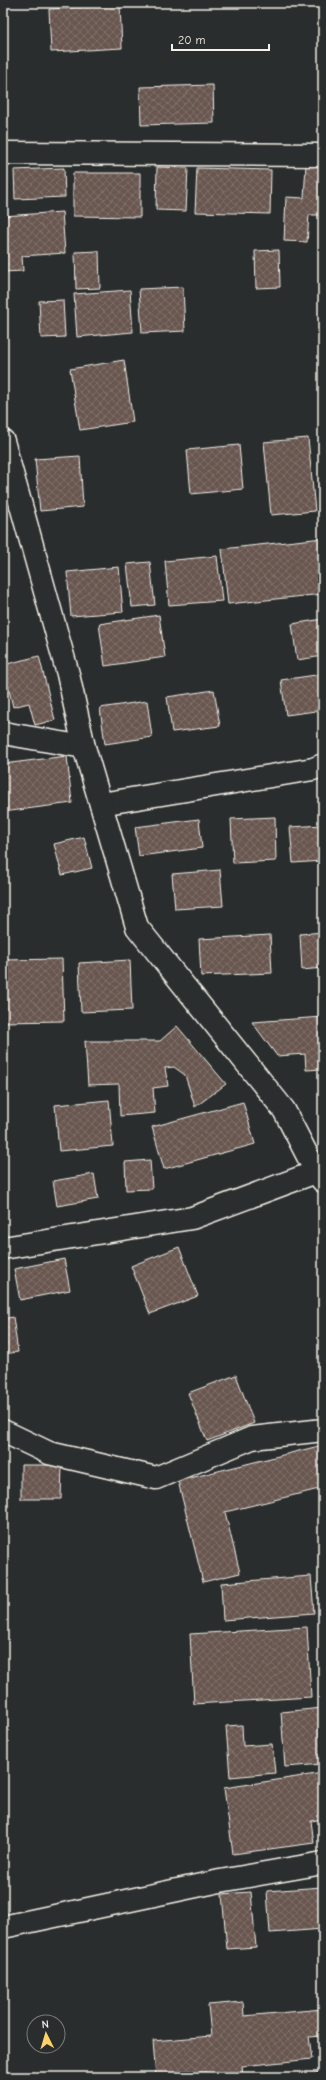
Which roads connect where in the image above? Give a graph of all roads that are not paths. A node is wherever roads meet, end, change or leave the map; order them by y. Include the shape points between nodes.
1 (3, 154) edge
2 (323, 155) edge
3 (3, 441) edge
4 (3, 733) edge
5 (84, 747) junction
6 (323, 765) edge
7 (101, 804) junction
8 (319, 1177) edge
9 (3, 1248) edge
10 (323, 1430) edge
11 (3, 1431) edge
12 (323, 1863) edge
13 (3, 1927) edge

1 - 2 street
3 - 5 street via 68,674
4 - 5 street
5 - 7 street
6 - 7 street via 313,769
7 - 8 street via 137,927 284,1110
8 - 9 street via 192,1218
10 - 11 street via 252,1438 156,1478 49,1453
12 - 13 street via 220,1881

